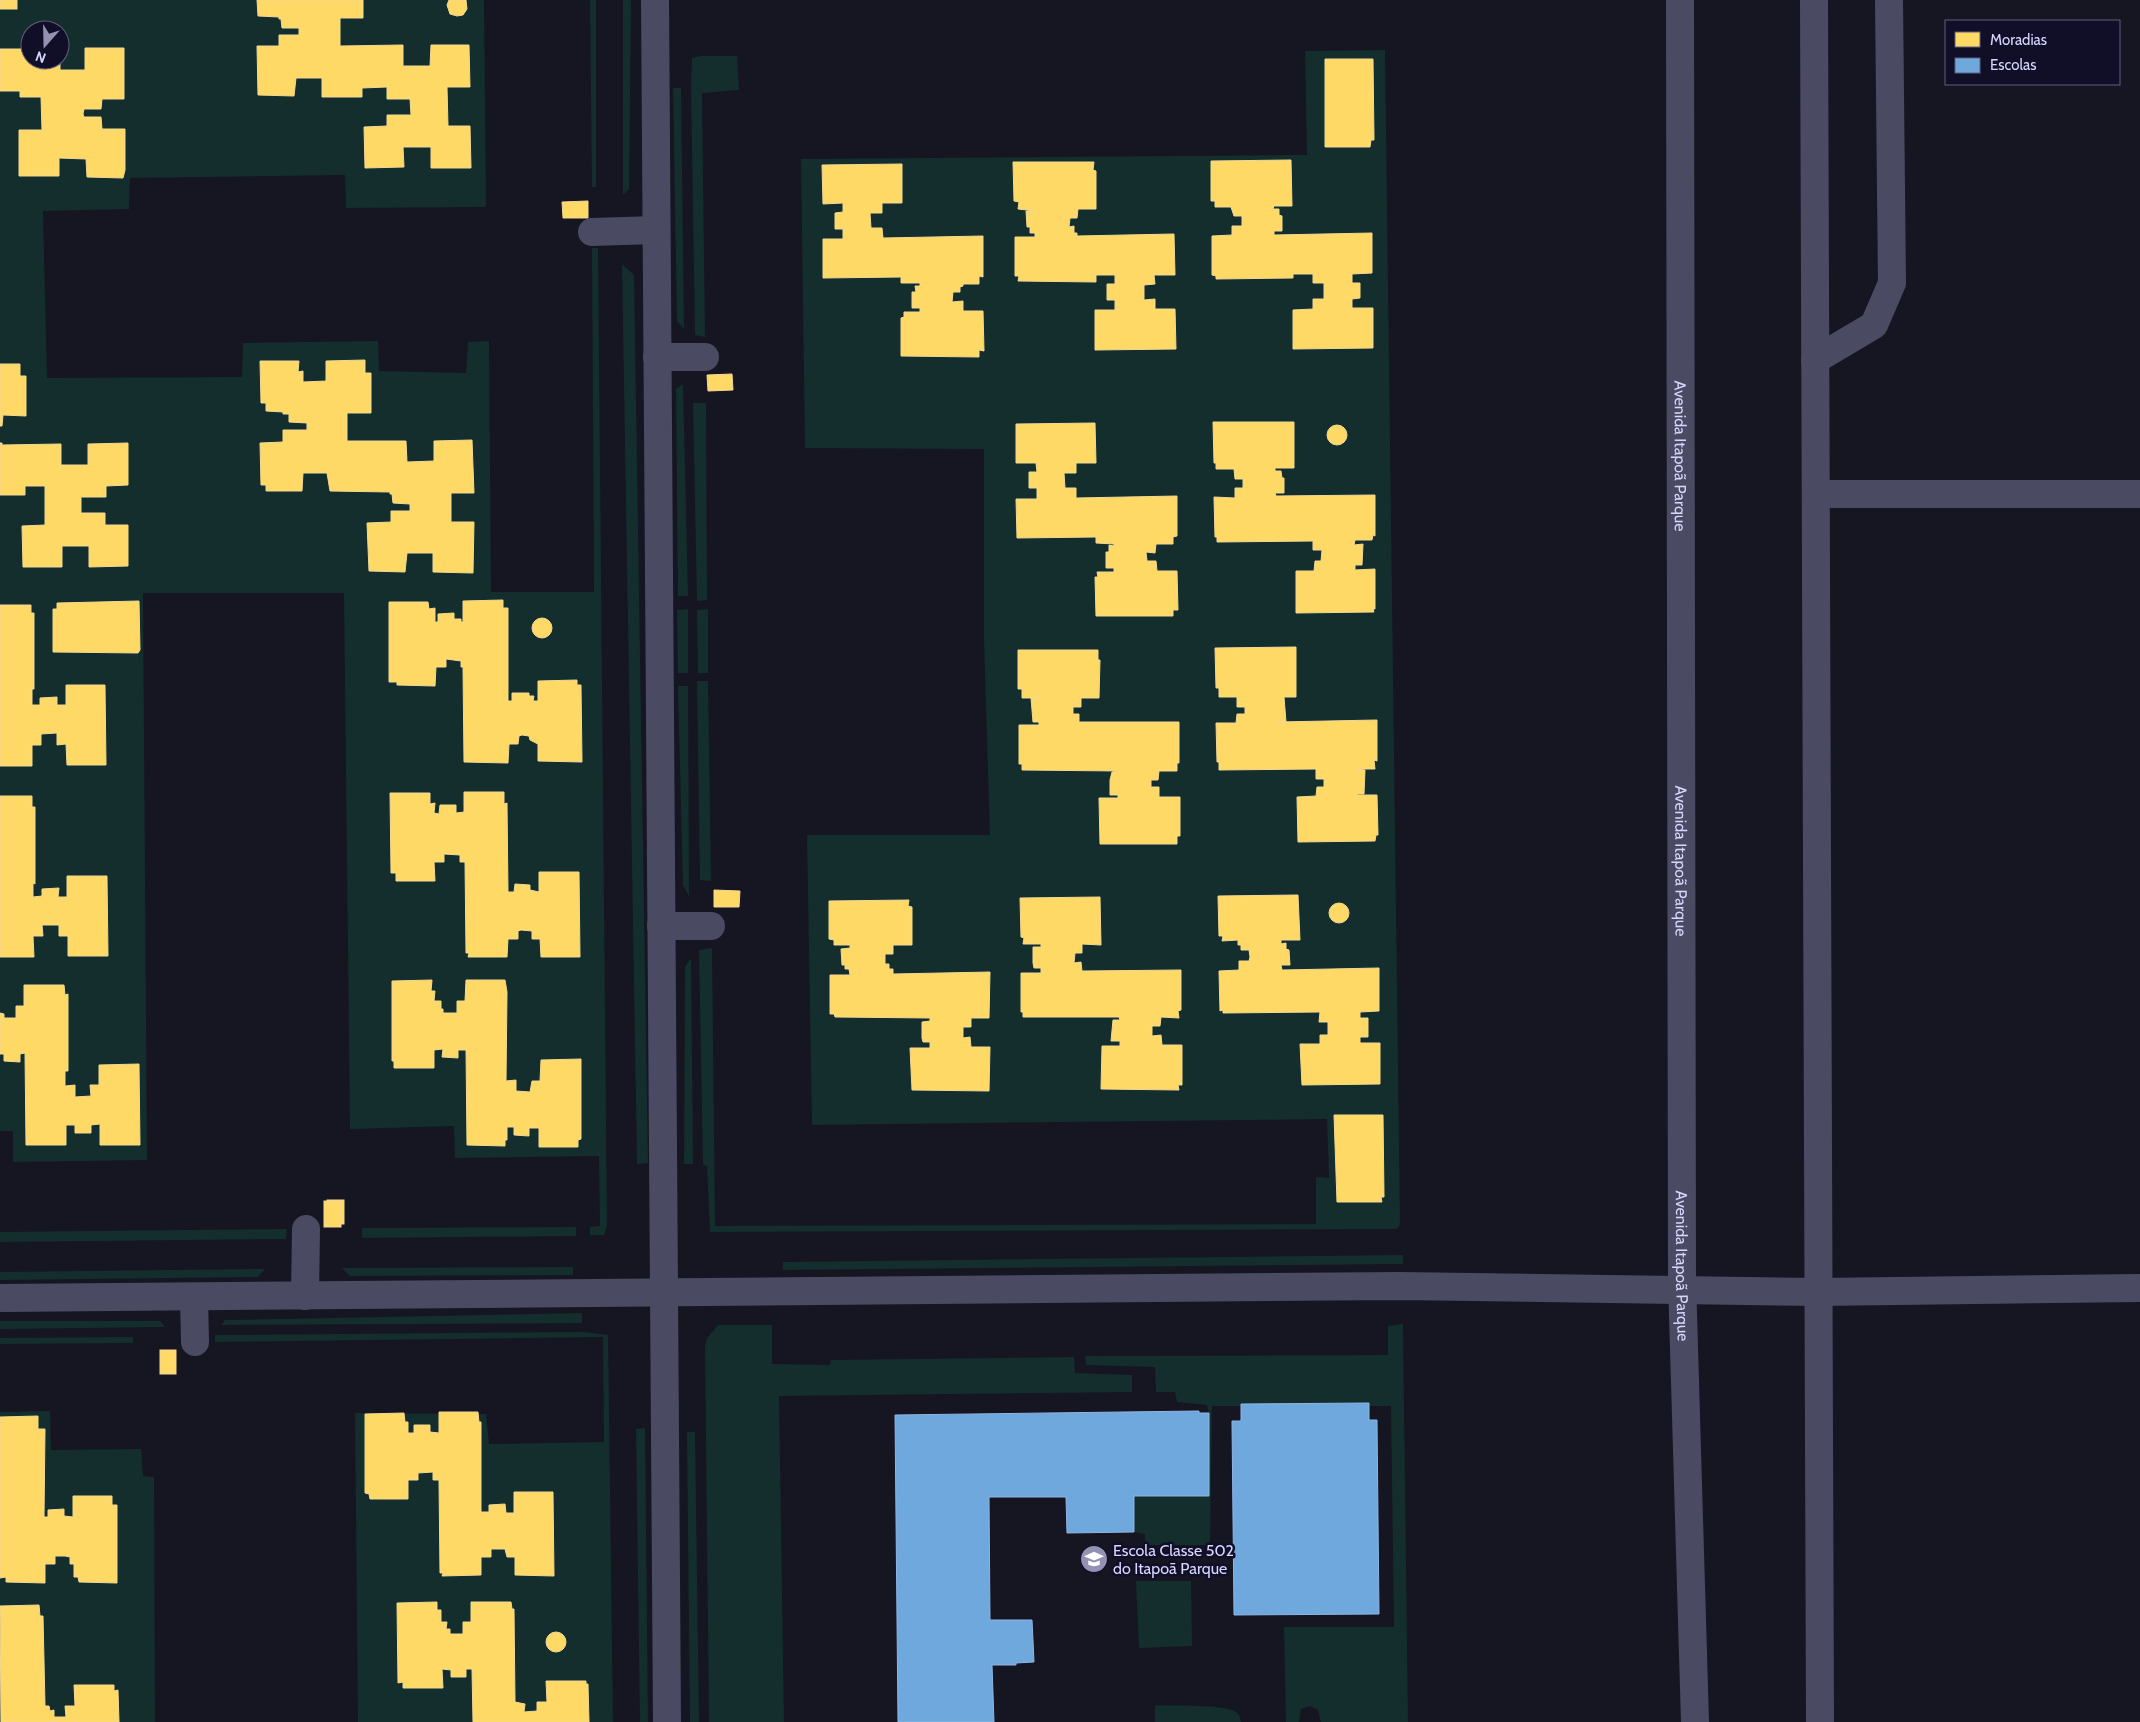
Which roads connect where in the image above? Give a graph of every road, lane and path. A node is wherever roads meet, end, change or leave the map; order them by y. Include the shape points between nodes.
1 (655, 0) edge
2 (1680, 0) edge
3 (1814, 0) edge
4 (1889, 0) edge
5 (656, 230) junction
6 (592, 232) dead end
7 (705, 356) dead end
8 (657, 358) junction
9 (1815, 360) junction
10 (1816, 494) junction
11 (2140, 494) edge
12 (661, 926) junction
13 (711, 926) dead end
14 (306, 1229) dead end
15 (2140, 1288) edge
16 (1682, 1291) junction
17 (664, 1292) junction
18 (1817, 1292) junction
19 (305, 1296) junction
20 (194, 1297) junction
21 (0, 1298) edge
22 (195, 1342) dead end
23 (667, 1722) edge
24 (1695, 1722) edge
25 (1820, 1722) edge

1 - 5 street
2 - 16 street, Avenida Itapoã Parque
3 - 9 street
4 - 9 street via 1892,284 1874,325
5 - 6 street
5 - 8 street
7 - 8 street
8 - 12 street
9 - 10 street
10 - 11 street
10 - 18 street
12 - 13 street
12 - 17 street
14 - 19 street
15 - 18 street
16 - 17 street via 1390,1286
16 - 18 street
16 - 24 street, Avenida Itapoã Parque
17 - 19 street
17 - 23 street
18 - 25 street
19 - 20 street
20 - 21 street
20 - 22 street

